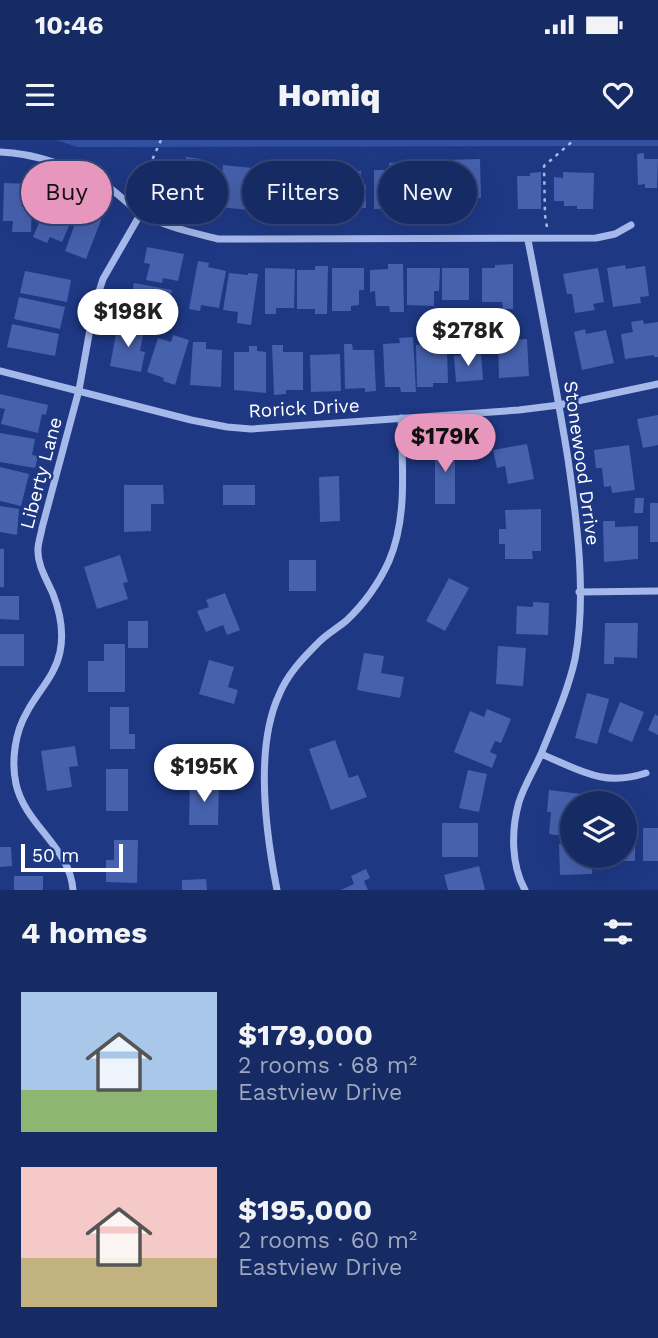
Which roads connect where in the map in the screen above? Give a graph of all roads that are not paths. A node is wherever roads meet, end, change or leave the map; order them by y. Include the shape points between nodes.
1 (0, 152) edge
2 (126, 200) edge
3 (135, 224) edge
4 (166, 224) edge
5 (631, 225) dead end
6 (528, 240) junction
7 (0, 371) edge
8 (658, 384) edge
9 (79, 390) junction
10 (559, 405) junction
11 (401, 418) junction
12 (658, 591) edge
13 (579, 592) junction
14 (541, 754) junction
15 (646, 773) dead end
16 (74, 890) edge
17 (277, 890) edge
18 (525, 890) edge

1 - 2 street via 83,173
3 - 9 street, Liberty Lane via 103,279
4 - 6 street via 218,239
5 - 6 street via 596,238
6 - 10 street, Stonewood Drrive
7 - 9 street, Rorick Drive
8 - 10 street, Rorick Drive
9 - 11 street, Rorick Drive via 227,427
9 - 16 street, Liberty Lane via 37,551 59,613 61,652 54,672 27,712 14,755 21,803 65,862
10 - 11 street, Rorick Drive
10 - 13 street, Stonewood Drrive via 576,514
11 - 17 street via 402,497 390,560 373,592 292,672 270,722 265,804
12 - 13 street
13 - 14 street, Stonewood Drrive via 575,659
14 - 15 street via 612,780
14 - 18 street, Stonewood Drrive via 519,801 514,828 514,854

